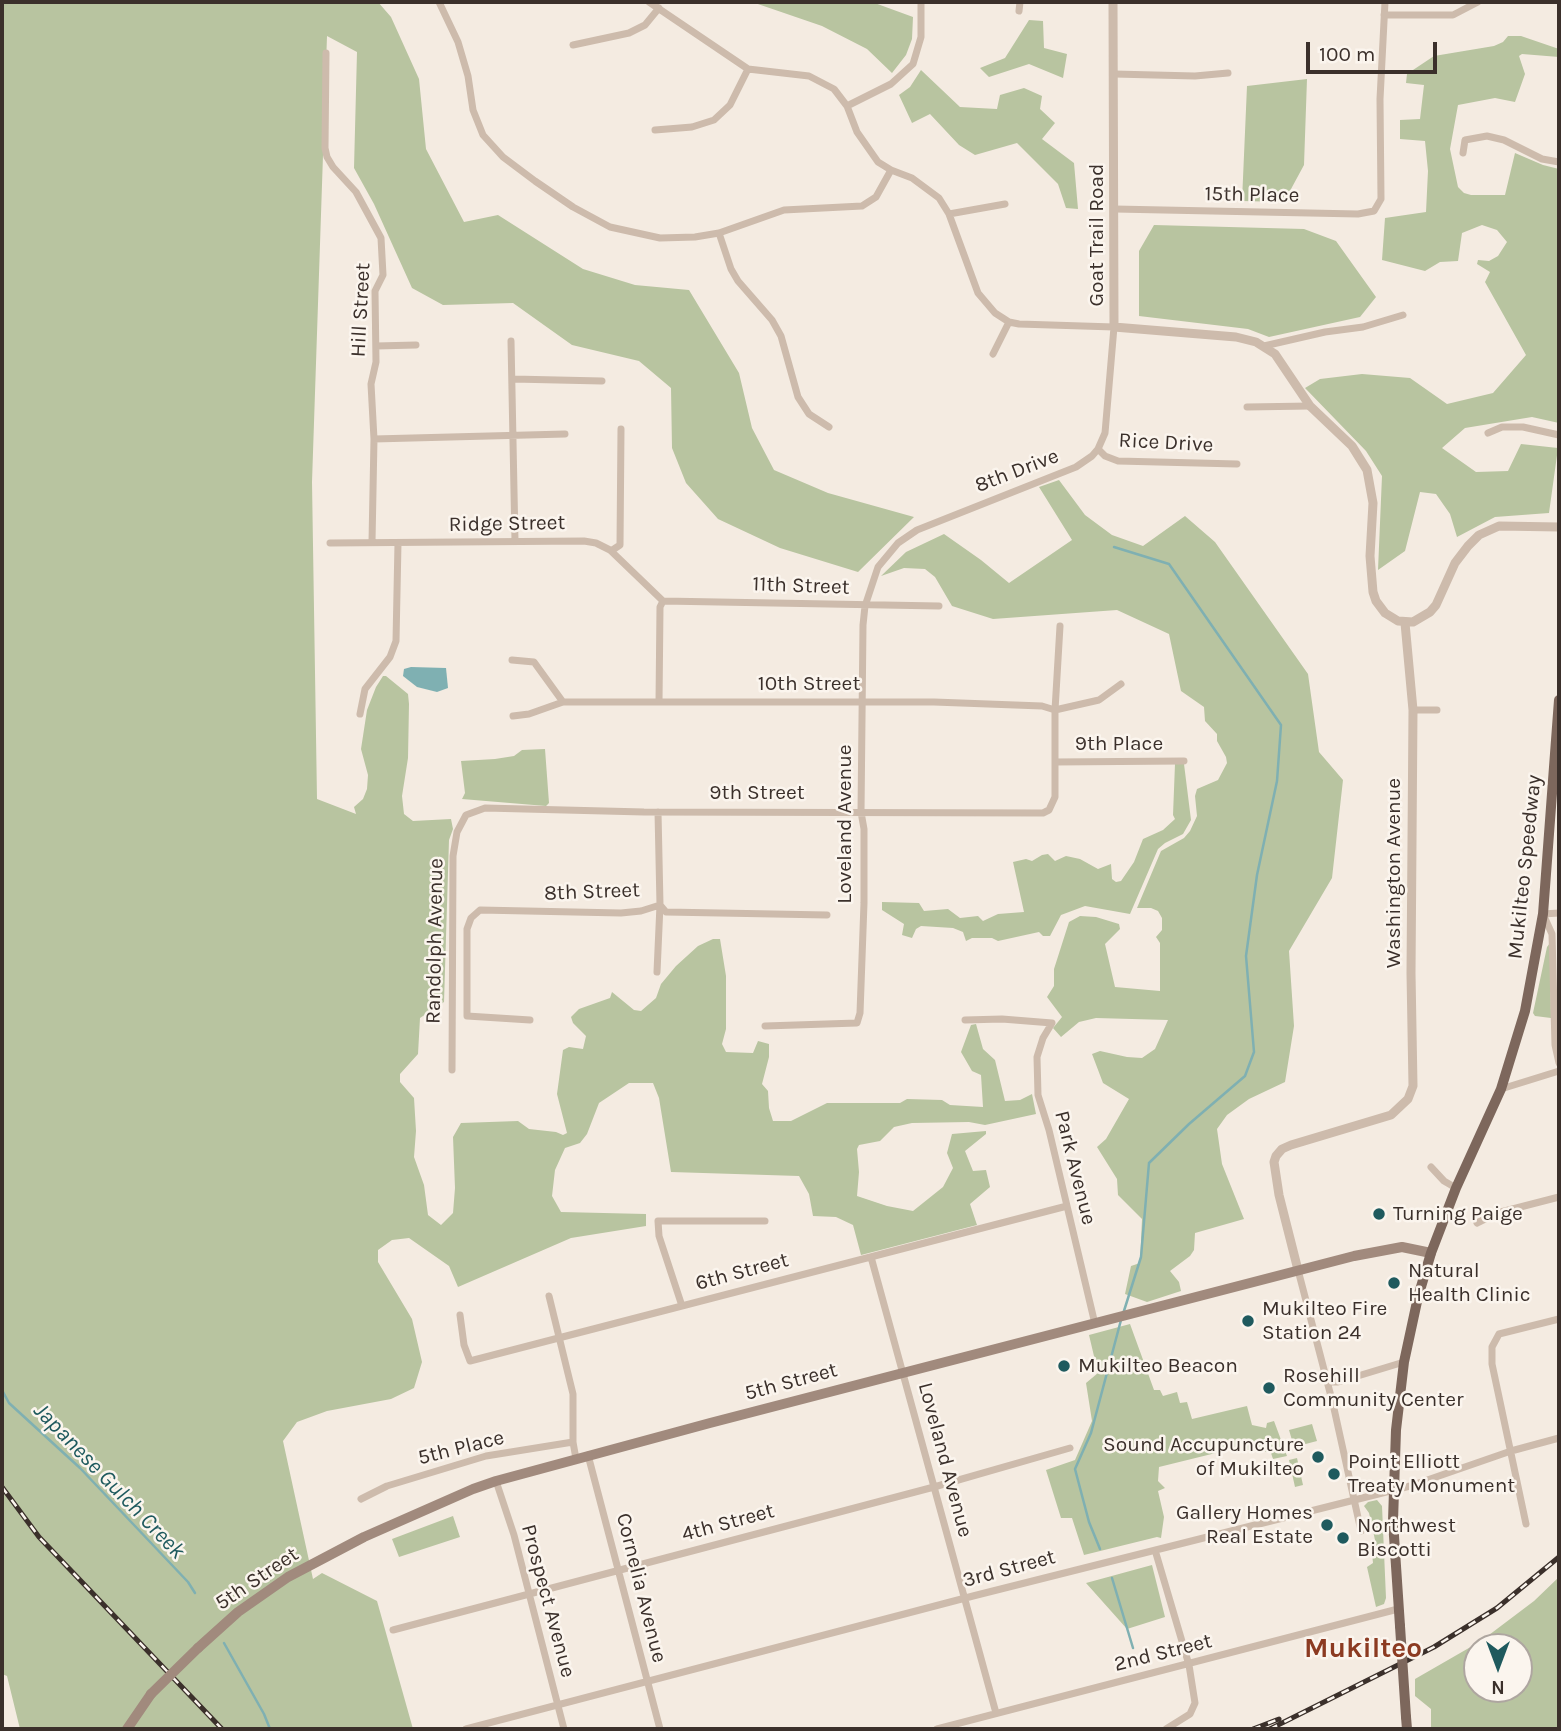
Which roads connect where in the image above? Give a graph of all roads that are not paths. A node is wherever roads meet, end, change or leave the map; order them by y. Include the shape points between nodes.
1 (439, 2) edge
2 (649, 2) edge
3 (922, 2) edge
4 (1020, 2) edge
5 (1113, 2) edge
6 (1385, 2) edge
7 (1478, 2) edge
8 (659, 8) junction
9 (1019, 11) dead end
10 (1384, 15) junction
11 (573, 45) dead end
12 (326, 53) dead end
13 (748, 69) junction
14 (1228, 73) dead end
15 (1114, 74) junction
16 (847, 106) junction
17 (655, 130) dead end
18 (1463, 153) dead end
19 (1559, 162) edge
20 (891, 170) junction
21 (1005, 204) dead end
22 (1115, 209) junction
23 (948, 214) junction
24 (719, 233) junction
25 (1403, 316) dead end
26 (1009, 322) junction
27 (1114, 327) junction
28 (511, 341) dead end
29 (416, 345) dead end
30 (376, 346) junction
31 (1264, 346) junction
32 (993, 354) dead end
33 (513, 379) junction
34 (602, 381) dead end
35 (1310, 406) junction
36 (1248, 407) dead end
37 (829, 427) dead end
38 (621, 429) dead end
39 (1488, 433) dead end
40 (565, 434) dead end
41 (514, 435) junction
42 (1559, 435) edge
43 (374, 439) junction
44 (1098, 449) junction
45 (1237, 464) dead end
46 (1559, 527) edge
47 (515, 541) junction
48 (372, 542) junction
49 (330, 543) dead end
50 (398, 544) junction
51 (611, 551) junction
52 (663, 601) junction
53 (865, 606) junction
54 (939, 606) dead end
55 (1405, 623) junction
56 (1059, 626) dead end
57 (512, 660) dead end
58 (1121, 684) dead end
59 (1559, 700) edge
60 (563, 702) junction
61 (659, 702) junction
62 (863, 702) junction
63 (1055, 710) junction
64 (1413, 710) junction
65 (1437, 710) dead end
66 (360, 714) dead end
67 (513, 716) dead end
68 (1184, 761) dead end
69 (1055, 762) junction
70 (658, 812) junction
71 (861, 812) junction
72 (466, 816) joint
73 (660, 905) junction
74 (480, 910) joint
75 (1559, 914) edge
76 (827, 915) dead end
77 (1543, 915) junction
78 (657, 972) dead end
79 (530, 1020) dead end
80 (965, 1020) dead end
81 (765, 1026) dead end
82 (1559, 1063) edge
83 (452, 1070) dead end
84 (1559, 1071) edge
85 (1501, 1089) junction
86 (1431, 1167) dead end
87 (1456, 1188) junction
88 (1559, 1197) edge
89 (1067, 1206) junction
90 (765, 1221) dead end
91 (1477, 1223) dead end
92 (1431, 1252) junction
93 (871, 1257) junction
94 (1298, 1270) junction
95 (549, 1296) dead end
96 (682, 1306) junction
97 (460, 1315) dead end
98 (1559, 1319) edge
99 (1095, 1324) junction
100 (559, 1339) junction
101 (1404, 1362) junction
102 (903, 1373) junction
103 (1328, 1382) junction
104 (1559, 1438) edge
105 (573, 1442) junction
106 (1070, 1448) dead end
107 (1511, 1451) junction
108 (588, 1455) junction
109 (576, 1459) junction
110 (496, 1481) junction
111 (934, 1487) junction
112 (1393, 1489) junction
113 (1354, 1498) junction
114 (361, 1499) dead end
115 (1526, 1524) dead end
116 (1361, 1531) dead end
117 (1155, 1550) junction
118 (618, 1569) junction
119 (528, 1592) junction
120 (965, 1599) junction
121 (1398, 1609) junction
122 (393, 1630) dead end
123 (1189, 1665) junction
124 (647, 1682) junction
125 (558, 1706) junction
126 (996, 1713) junction
127 (1407, 1723) edge
128 (127, 1729) edge
129 (466, 1729) edge
130 (564, 1729) edge
131 (660, 1729) edge
132 (937, 1729) edge
133 (1166, 1729) edge

1 - 24 street via 455,32 482,135 503,157 573,207 610,227 660,238
2 - 8 street
3 - 16 street via 921,37 913,64 891,84
4 - 9 street
5 - 15 street, Goat Trail Road
6 - 10 street
7 - 10 street via 1453,16
8 - 11 street via 645,25 629,33
8 - 13 street
10 - 22 street, 15th Place via 1381,199 1377,208 1368,213
12 - 30 street, Hill Street via 327,157 356,192 381,238 383,275 375,291
13 - 16 street via 808,76 834,89
13 - 17 street via 730,105 713,120
14 - 15 street
15 - 22 street, Goat Trail Road
16 - 20 street via 871,153
18 - 19 street via 1465,140 1487,136
20 - 23 street via 927,188
20 - 24 street via 876,197 862,206 784,210
21 - 23 street
22 - 27 street, Goat Trail Road
23 - 26 street via 978,293 988,308
24 - 37 street via 738,281 775,324 798,397 809,414
25 - 31 street
26 - 27 street
26 - 32 street
27 - 31 street, Goat Trail Road via 1236,337
27 - 44 street via 1104,433
28 - 33 street
29 - 30 street
30 - 43 street, Hill Street
31 - 35 street via 1282,363
33 - 34 street
33 - 41 street
35 - 36 street
35 - 55 street via 1352,446 1367,470 1373,503 1373,592 1385,613
38 - 51 street via 620,545
39 - 42 street via 1502,427 1523,427
40 - 41 street
41 - 43 street
41 - 47 street
43 - 48 street, Hill Street
44 - 45 street, Rice Drive via 1118,461
44 - 53 street, 8th Drive via 1076,467 906,537 878,567
46 - 55 street via 1499,526 1479,535 1455,562 1436,606 1420,619
47 - 50 street, Ridge Street
47 - 51 street, Ridge Street via 584,541
48 - 49 street, Ridge Street
48 - 50 street, Ridge Street
50 - 66 street via 396,642 365,689
51 - 52 street, Ridge Street
52 - 53 street, 11th Street
52 - 61 street
53 - 54 street, 11th Street
53 - 62 street, Loveland Avenue
55 - 64 street, Washington Avenue
56 - 63 street
57 - 60 street via 534,662
58 - 63 street via 1099,700
59 - 77 main road, Mukilteo Speedway
60 - 61 street, 10th Street
60 - 67 street, 10th Street
61 - 62 street, 10th Street
62 - 63 street, 10th Street
62 - 71 street, Loveland Avenue
63 - 69 street
64 - 65 street
64 - 94 street, Washington Avenue via 1413,1086 1408,1099 1391,1115 1282,1149 1274,1162
68 - 69 street, 9th Place
69 - 71 street, 9th Street via 1055,797 1049,810 1034,814
70 - 71 street, 9th Street
70 - 72 street, 9th Street via 485,808
70 - 73 street
71 - 81 street, Loveland Avenue via 864,903 857,1023
72 - 83 street, Randolph Avenue via 457,832 453,856
73 - 74 street, 8th Street via 621,913
73 - 76 street, 8th Street via 666,912
73 - 78 street
74 - 79 street, Randolph Avenue via 467,929 467,1016
75 - 77 street
77 - 82 street via 1552,934
77 - 85 main road, Mukilteo Speedway via 1525,1011
80 - 89 street, Park Avenue via 1052,1023 1042,1038 1036,1079
84 - 85 street
85 - 87 main road, Mukilteo Speedway
86 - 87 street
87 - 92 main road, Mukilteo Speedway
88 - 91 street
89 - 93 street, 6th Street
89 - 99 street, Park Avenue
90 - 96 street via 658,1222
92 - 94 main road, 5th Street via 1390,1248
92 - 101 main road, Mukilteo Speedway
93 - 96 street, 6th Street
93 - 102 street, Loveland Avenue
94 - 99 main road, 5th Street
94 - 103 street
95 - 100 street
96 - 100 street, 6th Street
97 - 100 street, 6th Street via 470,1361
98 - 107 street via 1499,1334 1492,1348
99 - 102 main road, 5th Street
100 - 105 street via 573,1394
101 - 103 street
101 - 112 main road, Mukilteo Speedway
102 - 108 main road, 5th Street
102 - 111 street, Loveland Avenue
103 - 113 street
104 - 107 street, 3rd Street
105 - 109 street
105 - 114 street, 5th Place via 486,1456 387,1486
106 - 111 street, 4th Street
107 - 112 street, 3rd Street
107 - 115 street
108 - 109 main road, 5th Street
108 - 118 street, Cornelia Avenue
109 - 110 main road, 5th Street
110 - 119 street, Prospect Avenue
110 - 128 main road, 5th Street, bridge via 364,1537 288,1577 198,1648 151,1694
111 - 118 street, 4th Street
111 - 120 street, Loveland Avenue
112 - 113 street, 3rd Street
112 - 121 main road, Mukilteo Speedway
113 - 116 street
113 - 117 street, 3rd Street
117 - 120 street, 3rd Street
117 - 123 street
118 - 119 street, 4th Street
118 - 124 street, Cornelia Avenue
119 - 122 street, 4th Street
119 - 125 street, Prospect Avenue
120 - 124 street, 3rd Street
120 - 126 street, Loveland Avenue
121 - 123 street, 2nd Street
121 - 127 main road, Mukilteo Speedway, bridge
123 - 126 street, 2nd Street
123 - 133 street via 1195,1703 1190,1714
124 - 125 street, 3rd Street
124 - 131 street, Cornelia Avenue
125 - 129 street, 3rd Street
125 - 130 street, Prospect Avenue
126 - 132 street, 2nd Street

